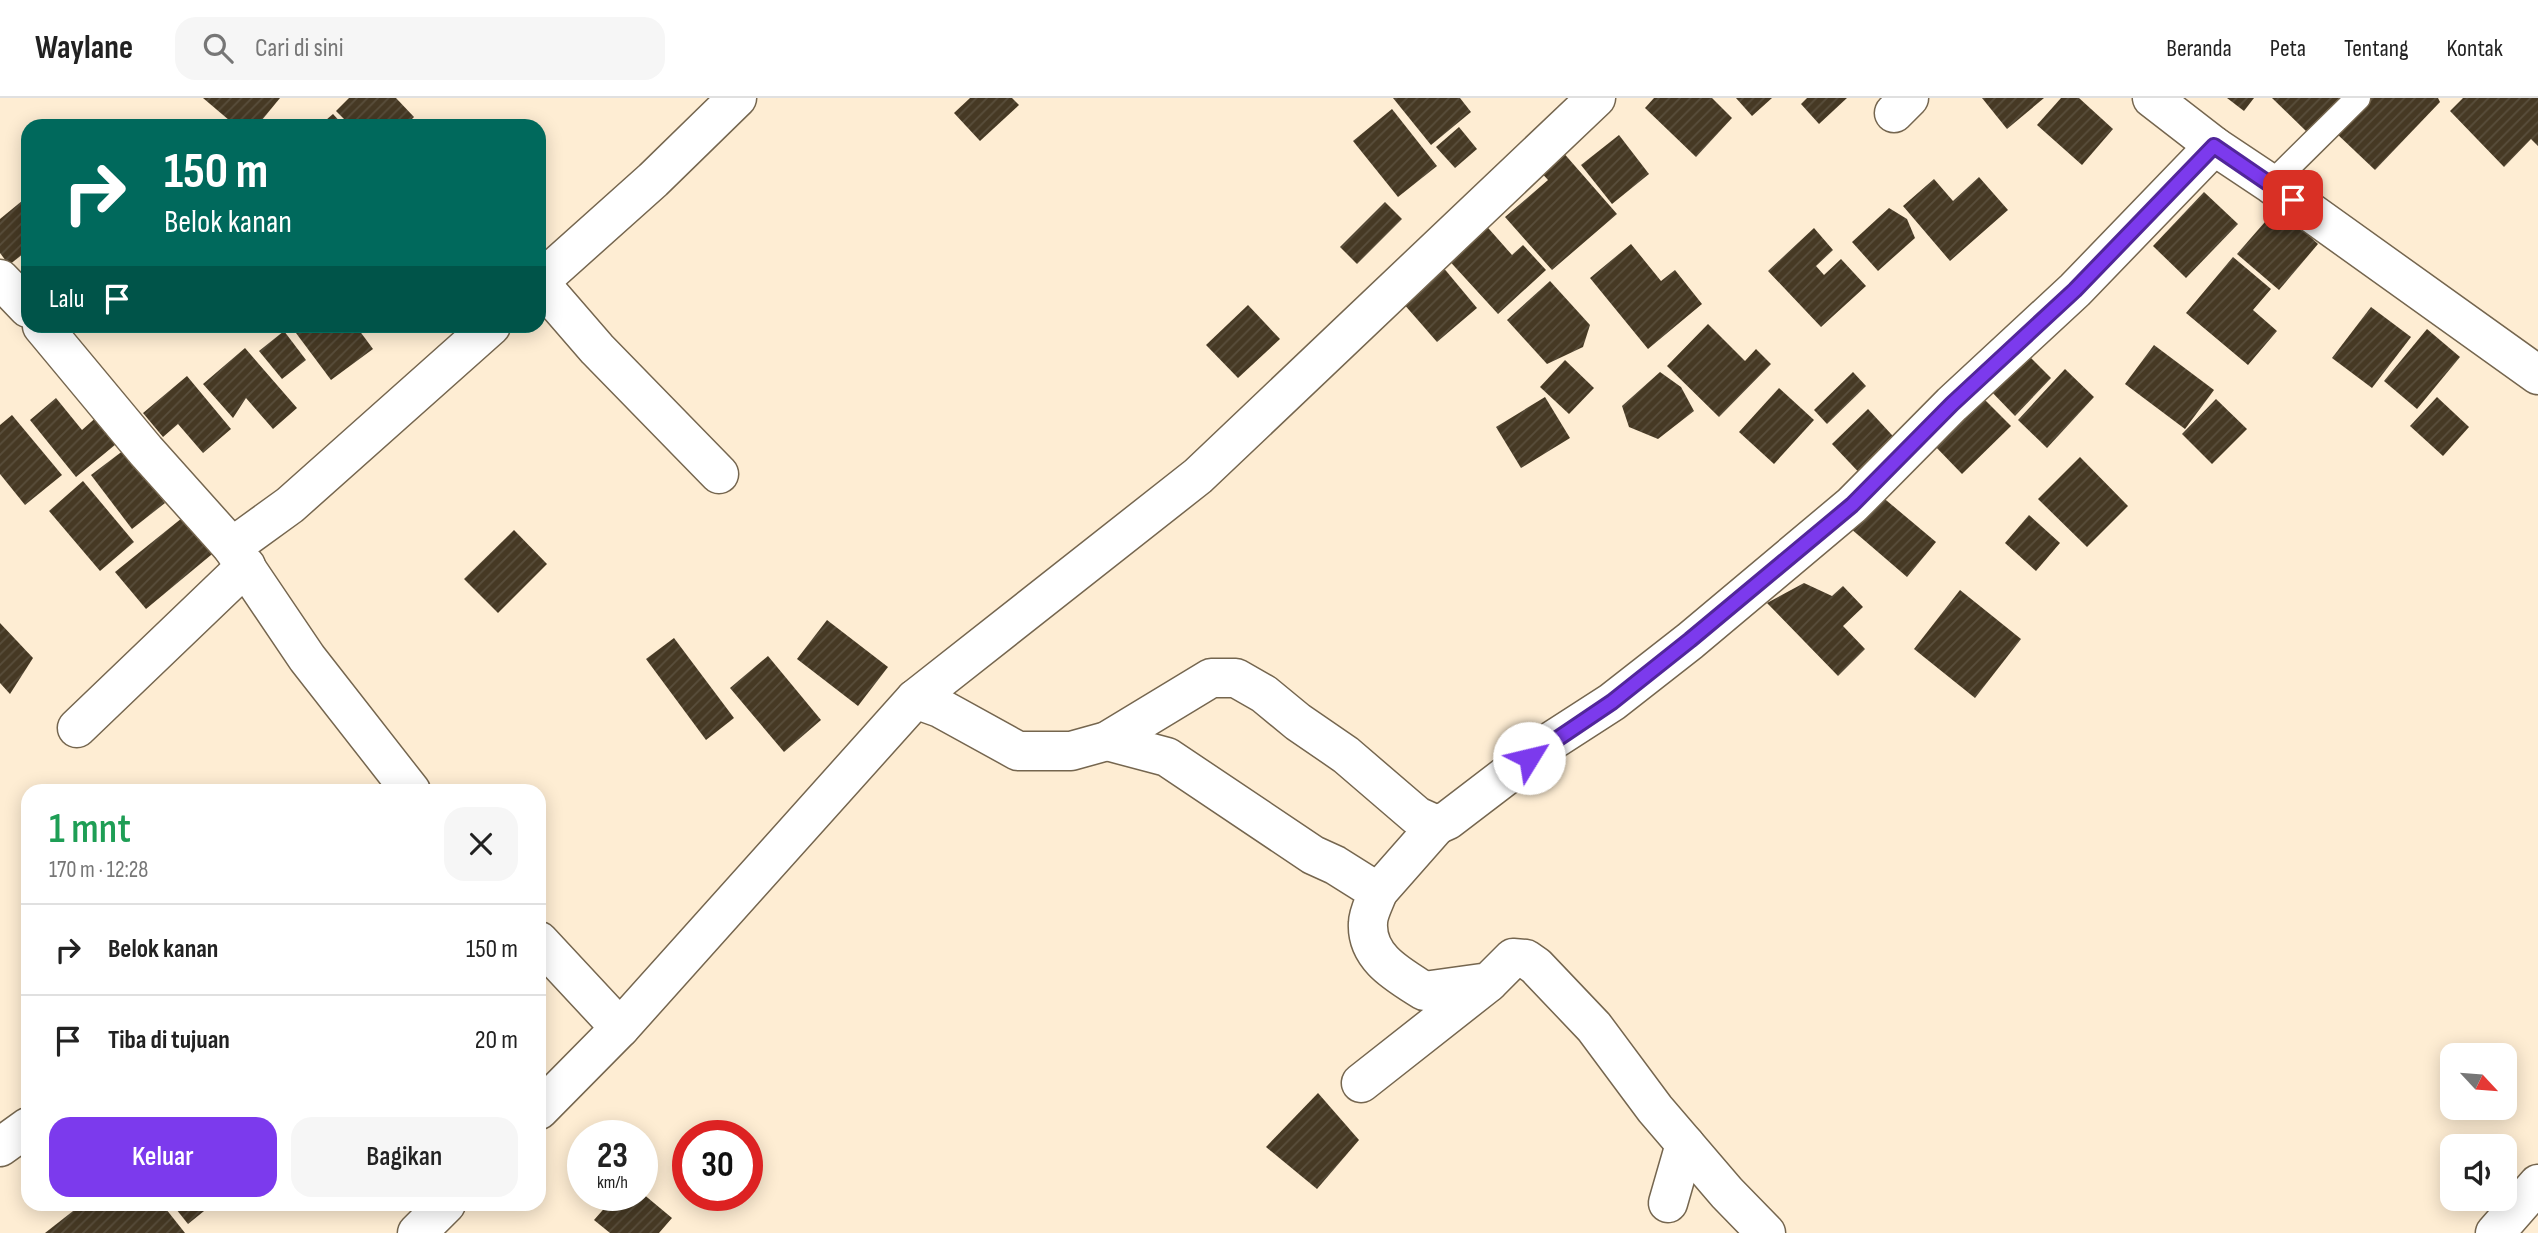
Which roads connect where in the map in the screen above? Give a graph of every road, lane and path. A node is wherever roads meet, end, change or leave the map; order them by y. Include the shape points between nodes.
1 (737, 98) edge
2 (1596, 98) edge
3 (2152, 98) edge
4 (2358, 98) edge
5 (2214, 146) junction
6 (2271, 184) junction
7 (546, 276) edge
8 (0, 279) edge
9 (546, 290) edge
10 (21, 301) edge
11 (48, 333) edge
12 (483, 333) edge
13 (2538, 375) edge
14 (719, 474) dead end
15 (239, 557) junction
16 (915, 699) junction
17 (77, 728) dead end
18 (1107, 741) junction
19 (406, 784) edge
20 (1437, 825) junction
21 (1378, 892) junction
22 (546, 949) edge
23 (1489, 982) junction
24 (620, 1028) junction
25 (1361, 1083) dead end
26 (546, 1103) edge
27 (21, 1132) edge
28 (1685, 1144) junction
29 (0, 1147) edge
30 (2538, 1184) edge
31 (1668, 1203) dead end
32 (439, 1211) edge
33 (417, 1233) edge
34 (1766, 1233) edge
35 (2496, 1233) edge

1 - 7 street
2 - 16 street via 1198,476
3 - 5 street
4 - 6 lane
5 - 6 street
5 - 20 street via 2075,290 1852,505 1612,702
6 - 13 street
8 - 10 street
9 - 14 street
11 - 15 street
12 - 15 street via 290,505
15 - 17 street
15 - 19 street via 307,658
16 - 18 street via 1018,751 1070,751
16 - 24 street
18 - 20 street via 1211,678 1236,678 1346,755 1417,816
18 - 21 street via 1167,757 1313,855
20 - 21 street
21 - 23 street via 1367,922 1371,946 1385,965 1424,991
22 - 24 street
23 - 25 street
23 - 28 street via 1513,958 1536,966 1594,1027
24 - 26 street
27 - 29 street
28 - 31 street
28 - 34 street
30 - 35 street
32 - 33 street

